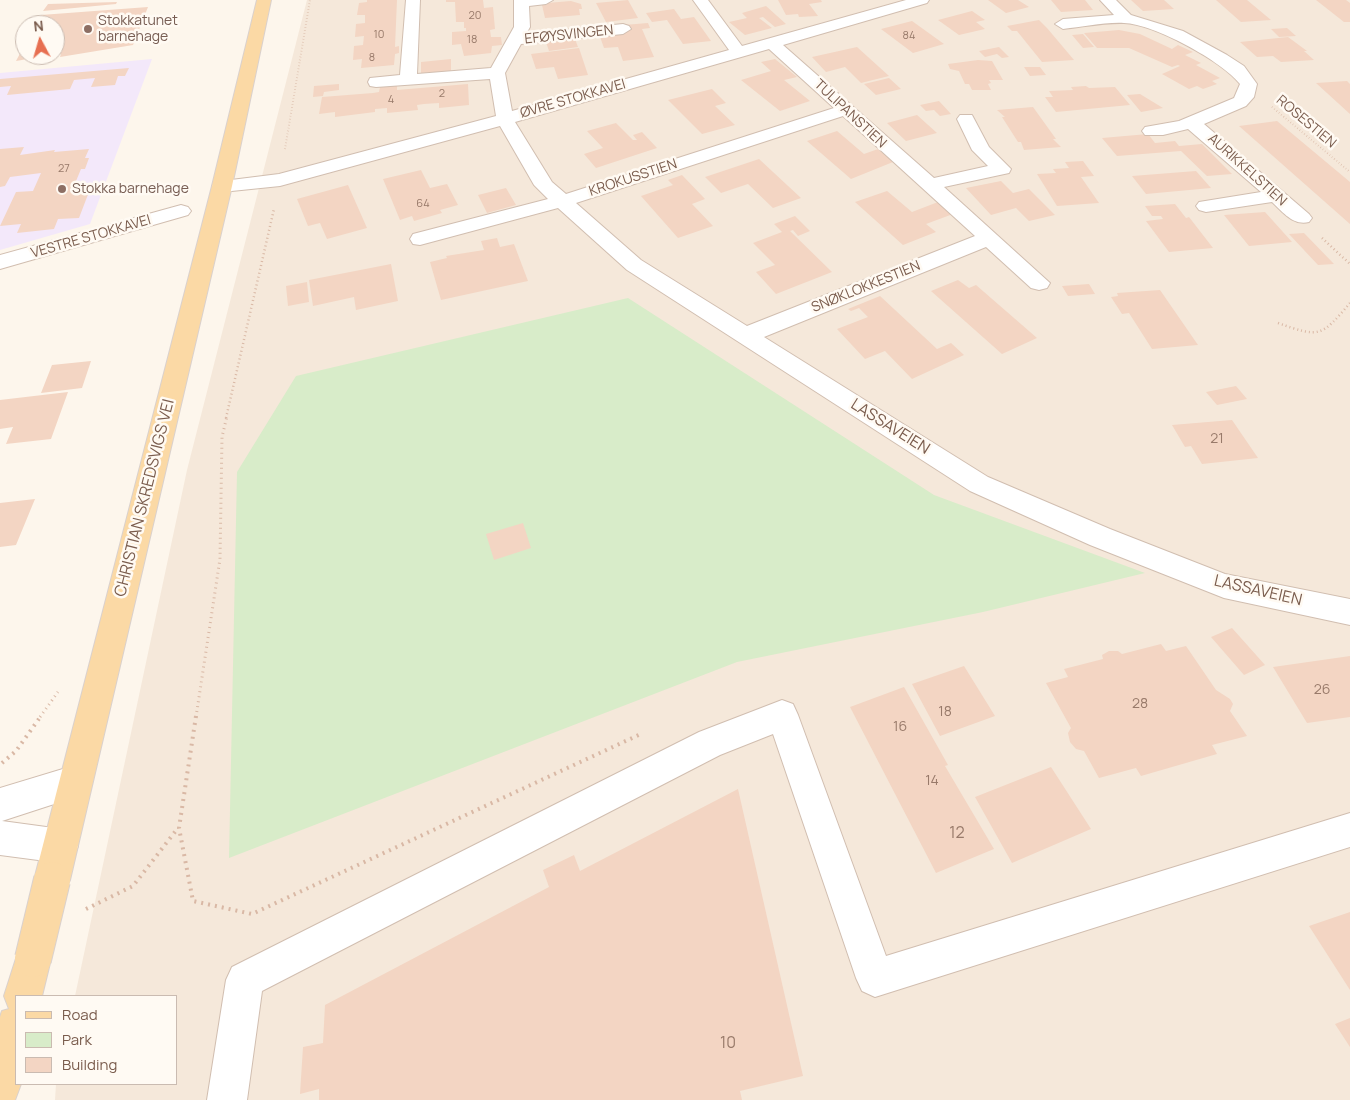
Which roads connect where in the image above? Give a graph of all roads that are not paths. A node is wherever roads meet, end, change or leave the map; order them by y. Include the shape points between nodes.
1 (264, 0) edge
2 (413, 0) edge
3 (546, 0) edge
4 (700, 0) edge
5 (922, 0) edge
6 (1107, 0) edge
7 (522, 1) edge
8 (1126, 18) junction
9 (1064, 24) dead end
10 (623, 29) dead end
11 (1205, 32) dead end
12 (1177, 34) junction
13 (515, 40) junction
14 (772, 43) junction
15 (738, 52) junction
16 (497, 72) junction
17 (408, 80) junction
18 (376, 82) dead end
19 (844, 110) junction
20 (505, 119) junction
21 (966, 119) dead end
22 (1191, 123) junction
23 (1151, 131) dead end
24 (928, 185) junction
25 (222, 186) junction
26 (1275, 196) junction
27 (563, 201) junction
28 (1206, 206) dead end
29 (181, 211) dead end
30 (1302, 218) road end
31 (420, 239) dead end
32 (987, 239) junction
33 (0, 262) edge
34 (1039, 283) dead end
35 (746, 335) junction
36 (1350, 612) edge
37 (76, 781) junction
38 (0, 805) edge
39 (1350, 830) edge
40 (0, 838) edge
41 (60, 846) junction
42 (23, 995) edge
43 (15, 1029) edge
44 (0, 1089) edge
45 (226, 1100) edge

1 - 25 main road, CHRISTIAN SKREDSVIGS VEI
2 - 17 street
3 - 7 street, EFØYSVINGEN
4 - 15 street
5 - 14 street, ØVRE STOKKAVEI
6 - 8 street
7 - 13 street, EFØYSVINGEN via 522,27
8 - 9 street
8 - 12 street
10 - 13 street, EFØYSVINGEN
11 - 12 street
12 - 22 street, AURIKKELSTIEN via 1232,65 1249,84 1240,102
13 - 16 street, EFØYSVINGEN
14 - 15 street, ØVRE STOKKAVEI
14 - 19 street, TULIPANSTIEN
15 - 20 street, ØVRE STOKKAVEI
16 - 17 street
16 - 20 street
17 - 18 street
19 - 24 street, TULIPANSTIEN
19 - 27 street, KROKUSSTIEN
20 - 25 street, ØVRE STOKKAVEI via 280,180
20 - 27 street, LASSAVEIEN via 544,185
21 - 24 street via 981,150 1002,169
22 - 23 street, AURIKKELSTIEN
22 - 26 street, AURIKKELSTIEN
24 - 32 street, TULIPANSTIEN
25 - 37 main road, CHRISTIAN SKREDSVIGS VEI
26 - 28 street
26 - 30 street, AURIKKELSTIEN
27 - 31 street, KROKUSSTIEN
27 - 35 street, LASSAVEIEN via 634,265
29 - 33 street, VESTRE STOKKAVEI
32 - 34 street, TULIPANSTIEN
32 - 35 street, SNØKLOKKESTIEN
35 - 36 street, LASSAVEIEN via 979,484 1224,586
37 - 38 street
37 - 41 main road, CHRISTIAN SKREDSVIGS VEI
39 - 45 street via 875,978 782,715 710,743 245,980
40 - 41 street
41 - 42 main road, CHRISTIAN SKREDSVIGS VEI, bridge
43 - 44 main road

